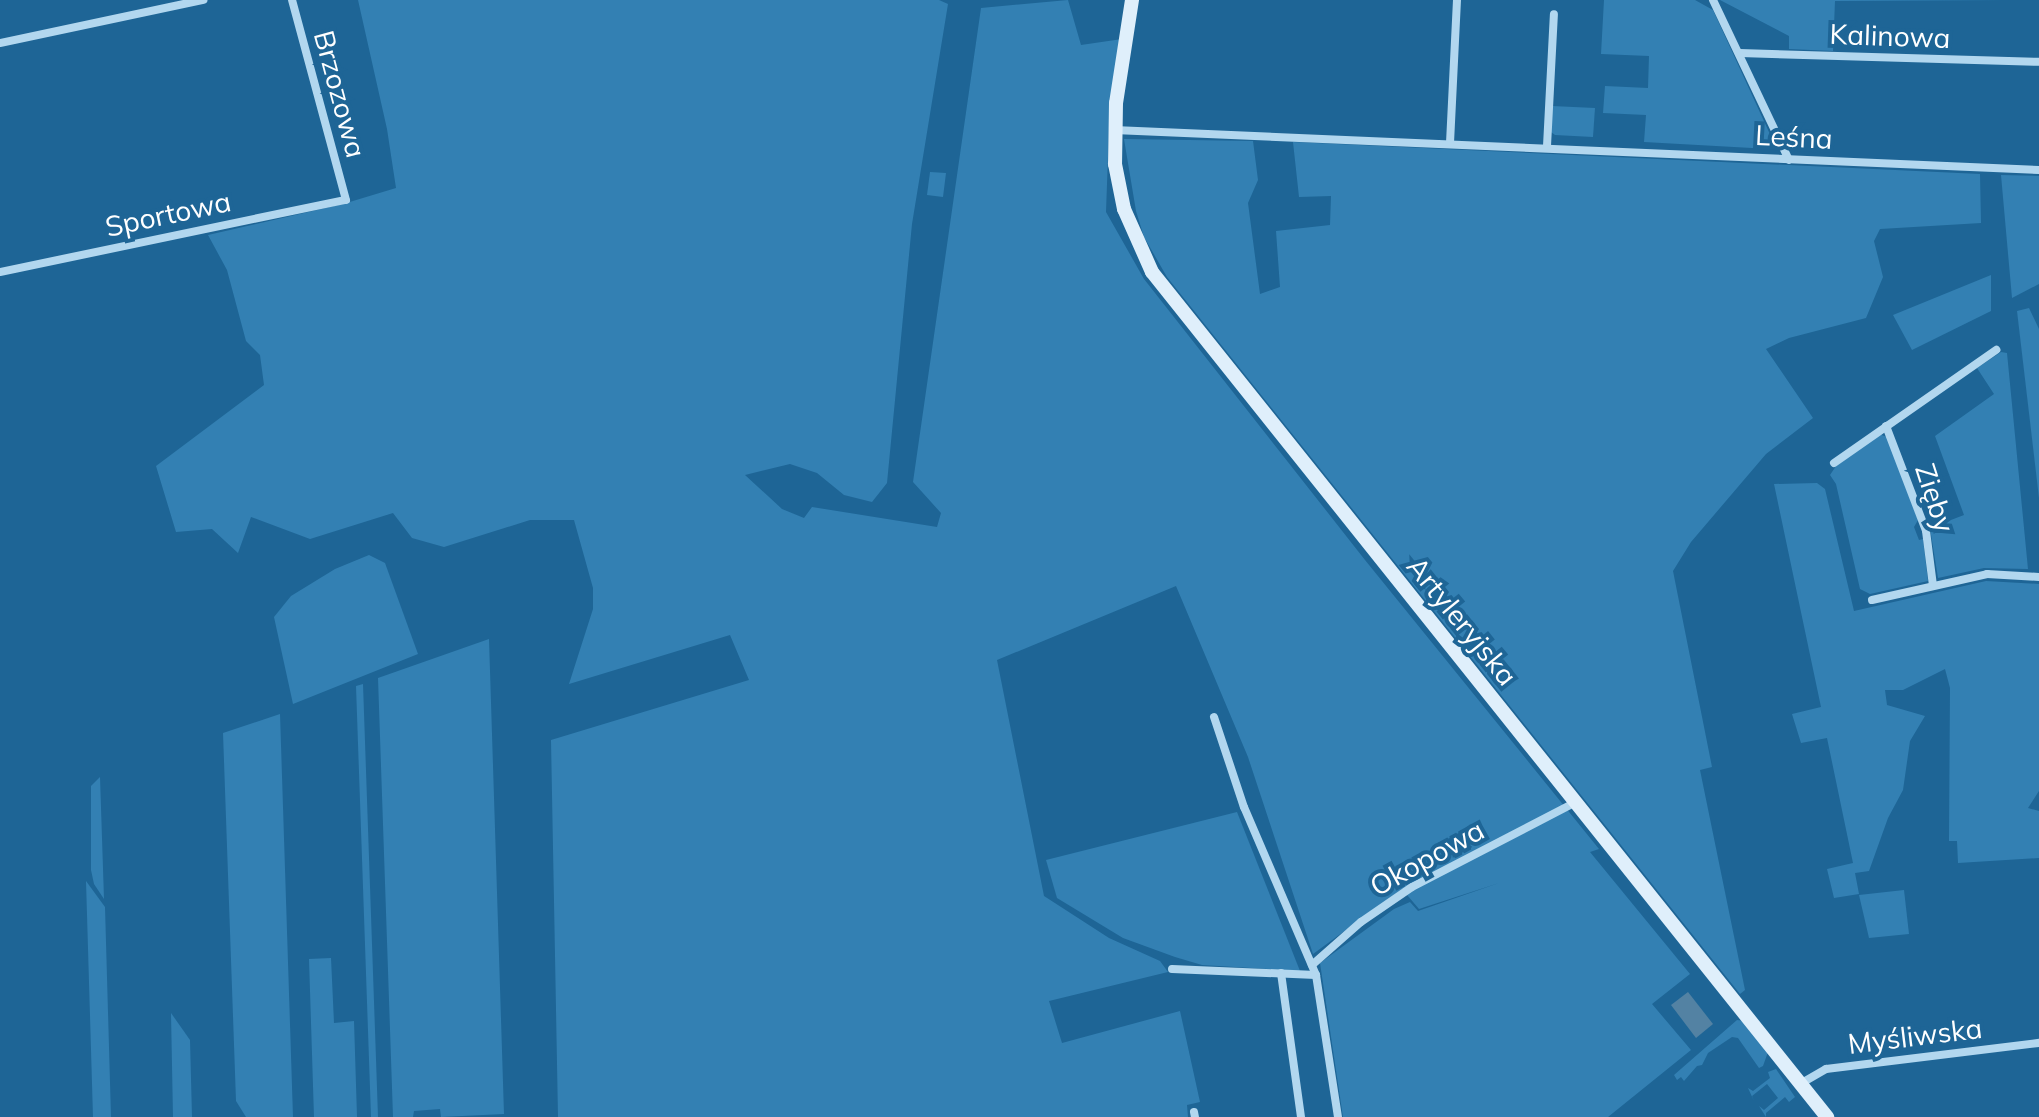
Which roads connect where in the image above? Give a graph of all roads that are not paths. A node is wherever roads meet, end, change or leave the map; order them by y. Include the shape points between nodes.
1 (203, 0) edge
2 (292, 0) edge
3 (1132, 0) edge
4 (1457, 0) edge
5 (1713, 0) edge
6 (1554, 14) dead end
7 (0, 43) edge
8 (1740, 53) junction
9 (2039, 62) edge
10 (1114, 130) junction
11 (1450, 143) junction
12 (1547, 146) junction
13 (1789, 160) junction
14 (2039, 170) edge
15 (346, 200) joint
16 (0, 272) edge
17 (1996, 350) dead end
18 (1886, 426) junction
19 (1834, 463) dead end
20 (2039, 577) edge
21 (1933, 586) junction
22 (1872, 600) dead end
23 (1214, 717) dead end
24 (1574, 803) junction
25 (1312, 965) junction
26 (1172, 969) dead end
27 (1281, 973) junction
28 (1316, 975) junction
29 (2039, 1043) edge
30 (1800, 1084) junction
31 (1301, 1117) edge
32 (1338, 1117) edge
33 (1827, 1117) edge

1 - 7 street
2 - 15 street, Brzozowa
3 - 10 street, Artyleryjska
4 - 11 street
5 - 8 street
6 - 12 street
8 - 9 street, Kalinowa
8 - 13 street
10 - 11 street, Leśna
10 - 24 street, Artyleryjska via 1124,209 1162,287
11 - 12 street, Leśna
12 - 13 street, Leśna
13 - 14 street, Leśna
15 - 16 street, Sportowa
17 - 18 street
18 - 19 street
18 - 21 street, Zięby via 1926,531
20 - 21 street via 1987,574
21 - 22 street
23 - 25 street via 1244,807
24 - 25 street, Okopowa via 1412,887
24 - 30 street, Artyleryjska
25 - 28 street
26 - 27 street
27 - 28 street
27 - 31 street
28 - 32 street
29 - 30 street, Myśliwska via 1826,1069
30 - 33 street, Artyleryjska

